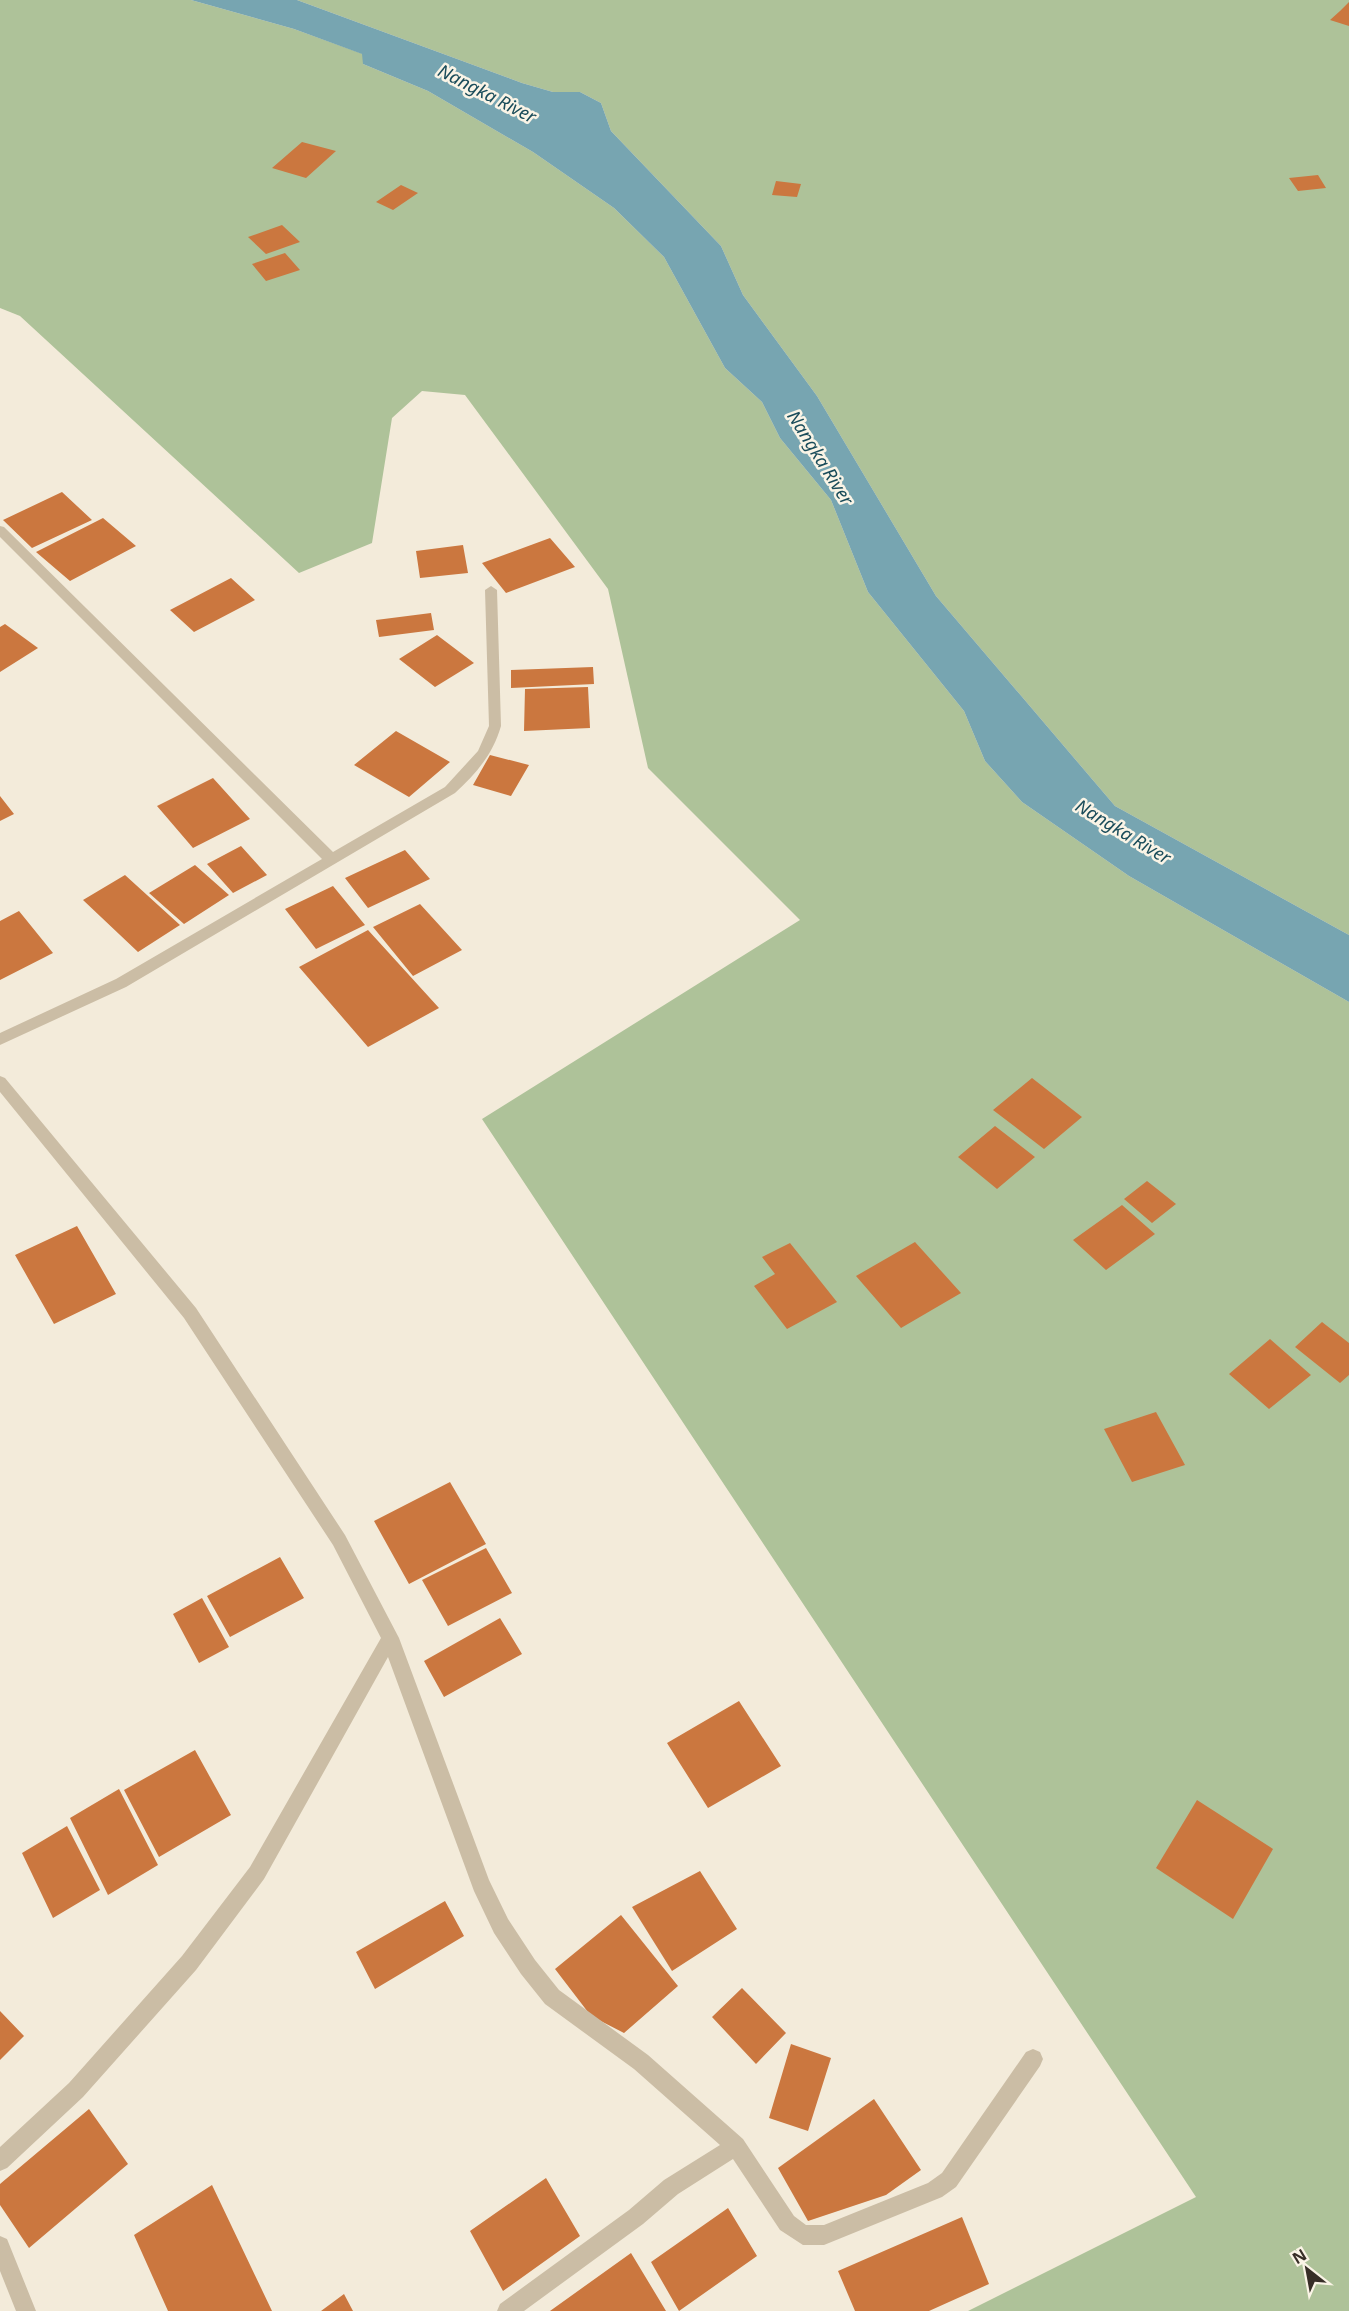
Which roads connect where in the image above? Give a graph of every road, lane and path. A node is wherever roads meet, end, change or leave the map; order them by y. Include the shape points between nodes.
1 (0, 530) edge
2 (491, 590) dead end
3 (332, 860) junction
4 (0, 1039) edge
5 (0, 1082) edge
6 (390, 1638) junction
7 (1033, 2059) dead end
8 (736, 2146) junction
9 (0, 2162) edge
10 (0, 2246) edge
11 (26, 2311) edge
12 (507, 2311) edge

1 - 3 street
2 - 3 street via 495,726 480,761 450,790
3 - 4 street via 120,983
5 - 6 street via 190,1312 339,1540
6 - 8 street via 481,1884 501,1926 528,1967 552,1997 641,2061
6 - 9 street via 257,1873 189,1963 75,2090
7 - 8 street via 949,2180 935,2190 824,2235 803,2235 787,2223
8 - 12 street via 671,2187
10 - 11 street

